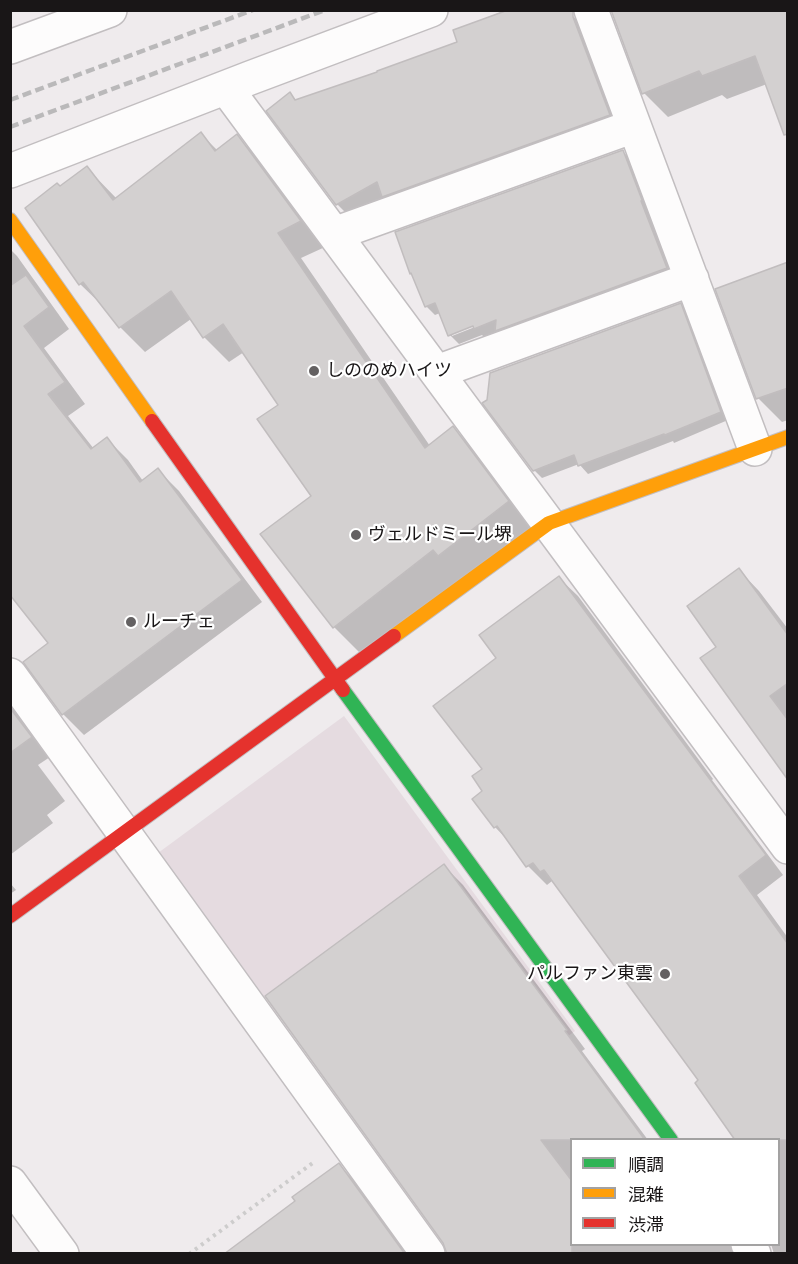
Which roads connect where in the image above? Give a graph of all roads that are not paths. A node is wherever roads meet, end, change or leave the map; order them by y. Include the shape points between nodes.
1 (110, 10) edge
2 (431, 10) edge
3 (591, 10) edge
4 (10, 47) edge
5 (226, 88) junction
6 (634, 126) junction
7 (10, 171) edge
8 (10, 220) edge
9 (334, 234) junction
10 (692, 279) junction
11 (437, 372) junction
12 (788, 437) edge
13 (755, 449) junction
14 (549, 523) junction
15 (10, 675) edge
16 (335, 679) junction
17 (124, 833) junction
18 (788, 847) edge
19 (10, 916) edge
20 (670, 1138) edge
21 (10, 1183) edge
22 (62, 1254) edge
23 (428, 1254) edge

1 - 4 street
2 - 5 street
3 - 6 street
5 - 7 street
5 - 9 street
6 - 9 street
6 - 10 street
8 - 16 street
9 - 11 street
10 - 11 street
10 - 13 street
11 - 14 street
12 - 13 street
13 - 14 street
14 - 16 street
14 - 18 street
15 - 17 street
16 - 17 street
16 - 20 street
17 - 19 street
17 - 23 street
21 - 22 street

